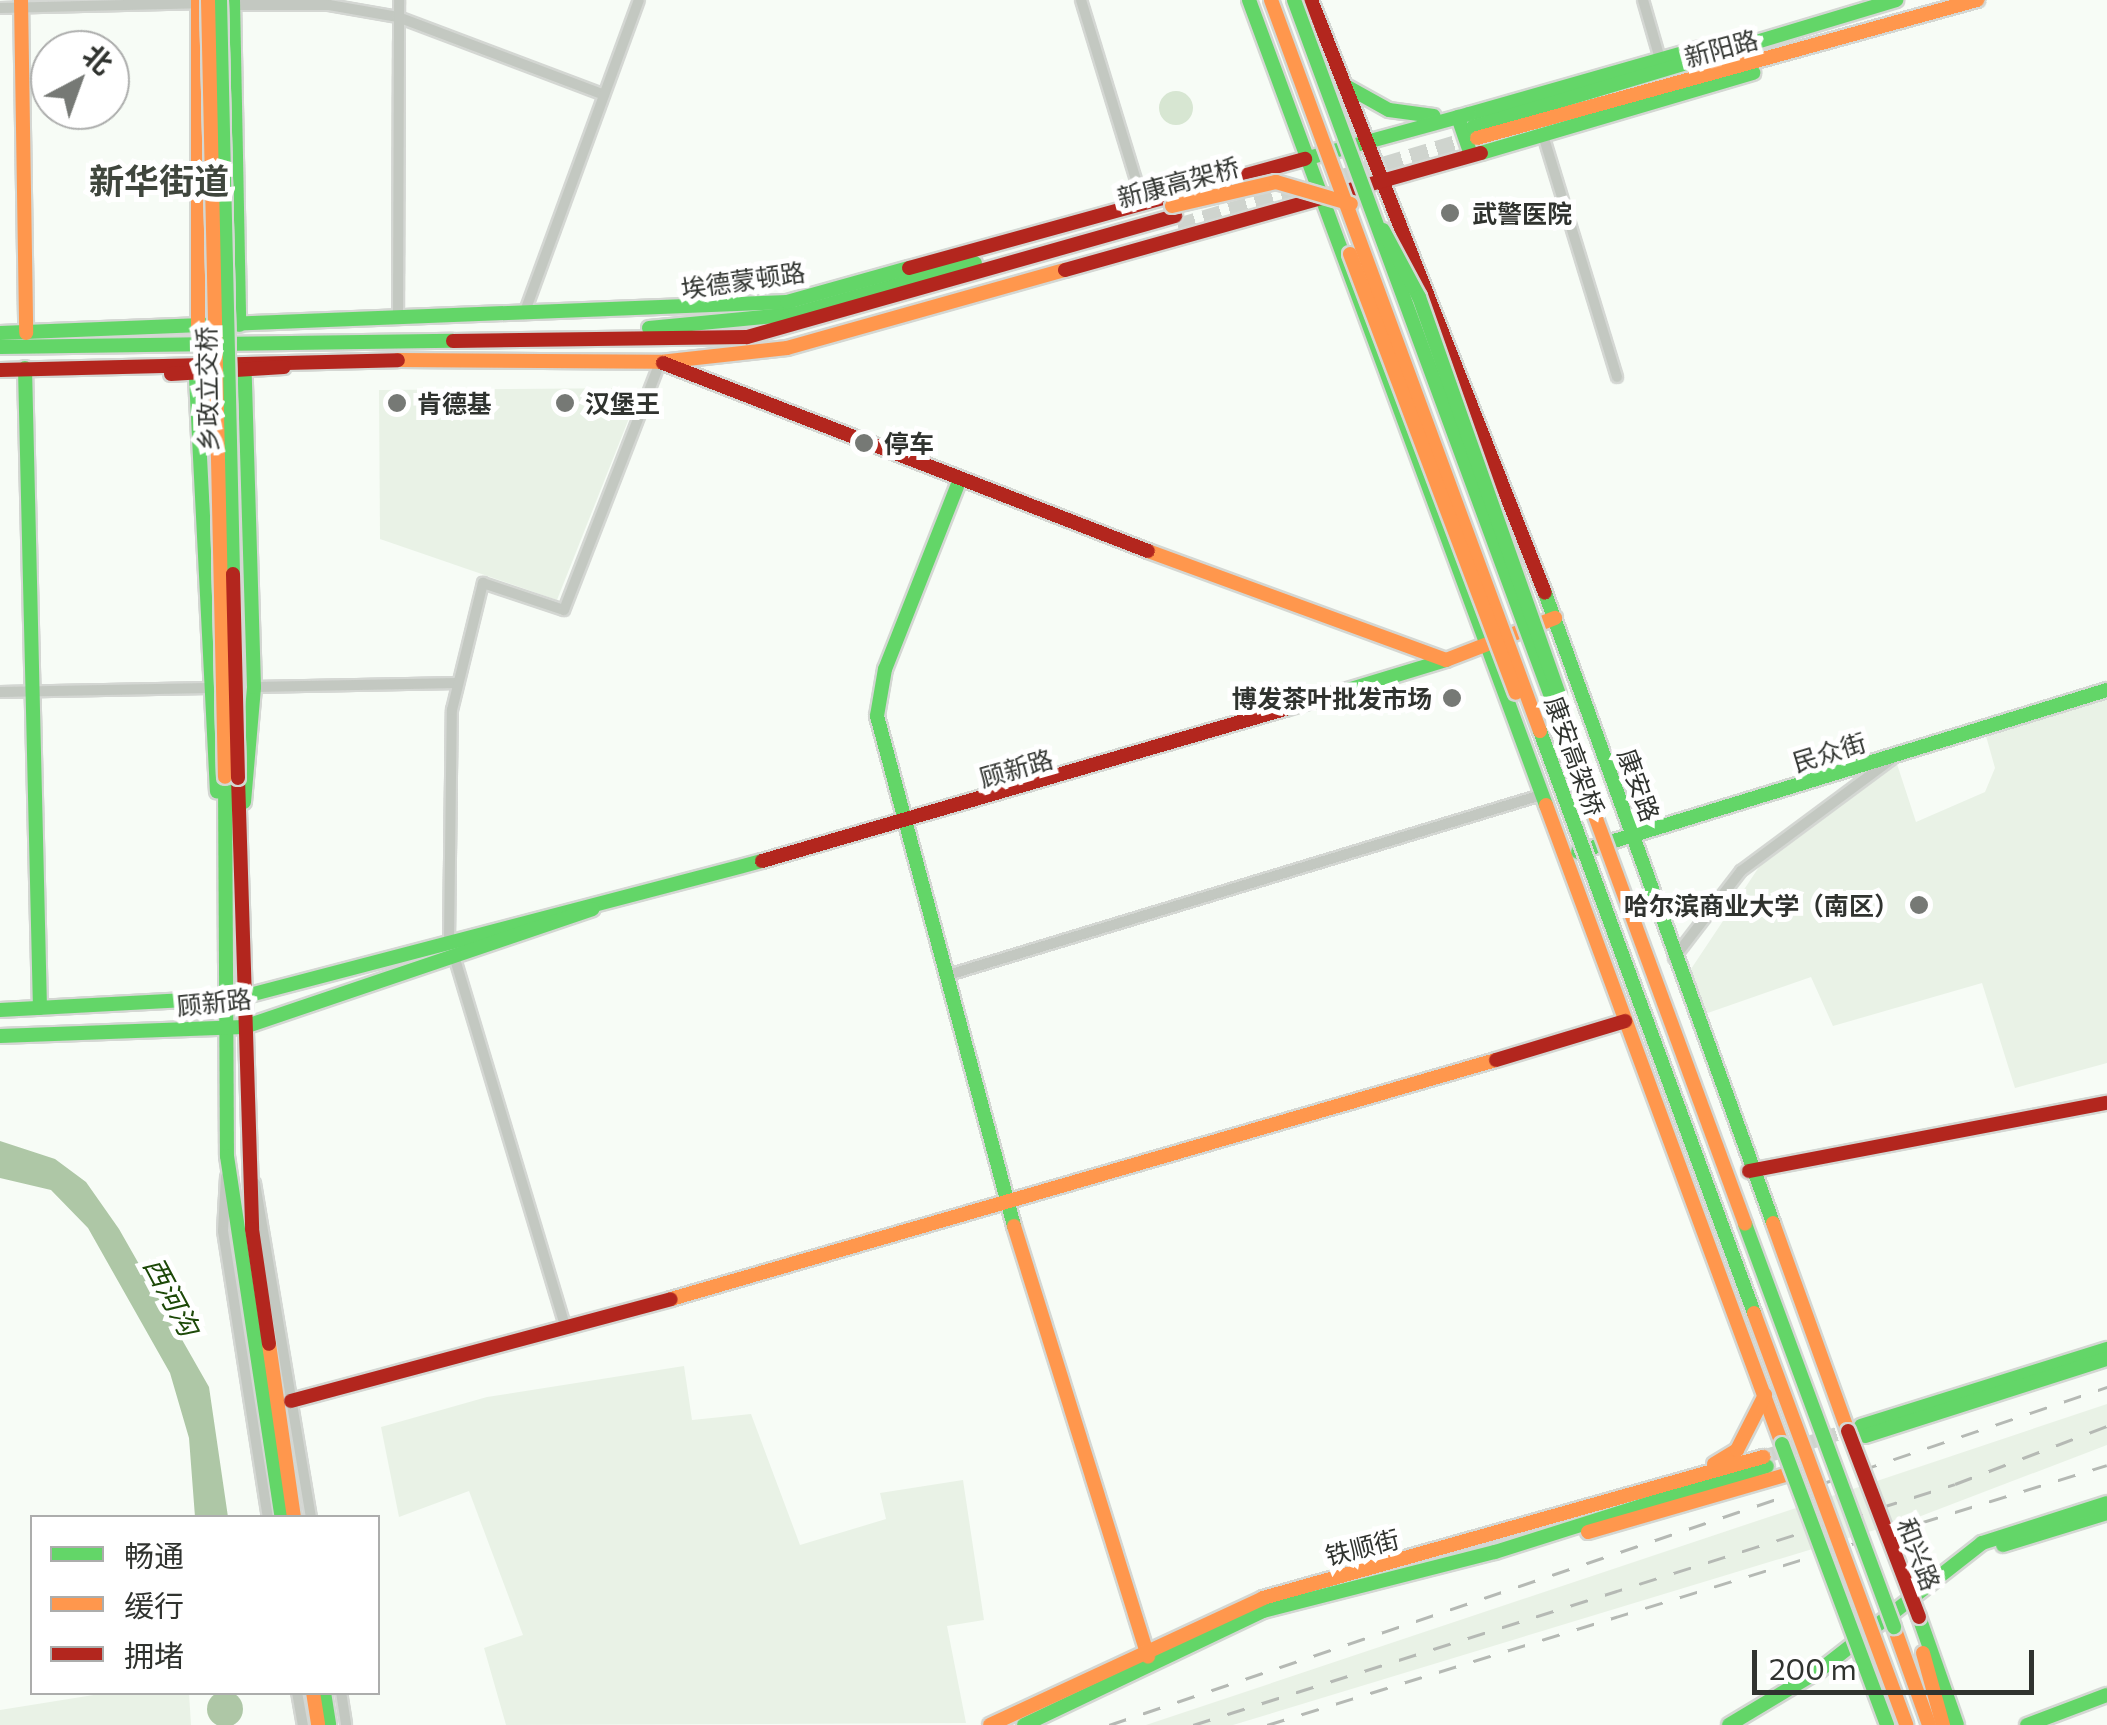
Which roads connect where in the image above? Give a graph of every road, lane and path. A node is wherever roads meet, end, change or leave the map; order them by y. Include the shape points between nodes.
1 (399, 0) edge
2 (639, 0) edge
3 (1082, 0) edge
4 (1249, 0) edge
5 (1260, 0) edge
6 (1271, 0) edge
7 (1294, 0) edge
8 (1311, 0) edge
9 (1323, 0) edge
10 (1643, 0) edge
11 (1896, 0) edge
12 (1978, 0) edge
13 (201, 1) edge
14 (229, 2) edge
15 (21, 4) edge
16 (0, 8) edge
17 (1863, 10) junction
18 (398, 17) junction
19 (1870, 30) junction
20 (1660, 59) junction
21 (1342, 81) junction
22 (604, 95) junction
23 (1470, 132) junction
24 (1543, 136) junction
25 (1365, 138) junction
26 (1303, 143) junction
27 (1383, 182) junction
28 (1142, 202) junction
29 (1322, 202) junction
30 (522, 317) junction
31 (397, 325) junction
32 (198, 326) junction
33 (0, 333) edge
34 (239, 333) junction
35 (22, 340) junction
36 (0, 345) edge
37 (761, 350) junction
38 (302, 359) junction
39 (660, 362) junction
40 (0, 368) edge
41 (24, 368) junction
42 (136, 368) junction
43 (244, 376) junction
44 (1617, 377) dead end
45 (196, 378) junction
46 (960, 480) junction
47 (1555, 618) junction
48 (1484, 644) junction
49 (1446, 660) junction
50 (458, 683) junction
51 (254, 687) junction
52 (209, 688) junction
53 (2107, 690) edge
54 (33, 691) junction
55 (0, 692) edge
56 (1897, 755) junction
57 (231, 777) junction
58 (1540, 796) junction
59 (906, 822) junction
60 (220, 834) junction
61 (1633, 836) junction
62 (238, 837) junction
63 (1563, 856) junction
64 (1621, 896) junction
65 (1605, 902) junction
66 (594, 908) junction
67 (449, 940) junction
68 (1674, 958) junction
69 (455, 959) junction
70 (945, 976) junction
71 (242, 997) junction
72 (219, 1000) junction
73 (40, 1008) junction
74 (0, 1010) edge
75 (1624, 1021) junction
76 (244, 1027) junction
77 (221, 1028) junction
78 (0, 1036) edge
79 (2107, 1103) edge
80 (248, 1153) junction
81 (227, 1156) junction
82 (1749, 1171) junction
83 (1008, 1208) junction
84 (244, 1229) junction
85 (565, 1326) junction
86 (2107, 1349) edge
87 (2107, 1359) edge
88 (1765, 1395) junction
89 (291, 1401) junction
90 (1858, 1431) junction
91 (1765, 1461) tunnel mouth
92 (1793, 1473) junction
93 (2107, 1503) edge
94 (1880, 1513) joint
95 (2107, 1513) edge
96 (268, 1515) edge
97 (282, 1515) edge
98 (293, 1515) edge
99 (310, 1515) edge
100 (1494, 1545) junction
101 (1852, 1574) junction
102 (1919, 1617) junction
103 (1148, 1656) junction
104 (298, 1695) edge
105 (313, 1695) edge
106 (324, 1695) edge
107 (341, 1695) edge
108 (2107, 1695) edge
109 (303, 1725) edge
110 (318, 1725) edge
111 (329, 1725) edge
112 (346, 1725) edge
113 (990, 1725) edge
114 (1024, 1725) edge
115 (1730, 1725) edge
116 (1746, 1725) edge
117 (1887, 1725) edge
118 (1906, 1725) edge
119 (1929, 1725) edge
120 (1943, 1725) edge
121 (1956, 1725) edge
122 (2027, 1725) edge

1 - 18 street
2 - 22 street
3 - 28 street
4 - 26 main road
5 - 26 main road via 1296,99
6 - 65 main road, 康安高架桥, bridge
7 - 64 main road, 康安高架桥, bridge
8 - 21 main road, 康安路
9 - 21 main road, 康安路
10 - 20 street
11 - 17 main road, 新阳路
12 - 19 main road, 新阳路
13 - 15 street
13 - 32 main road
13 - 57 main road, 乡政立交桥, bridge
14 - 18 street via 329,5
14 - 34 main road
14 - 57 main road, 乡政立交桥, bridge
15 - 16 street
15 - 35 main road
17 - 20 main road
17 - 23 main road, 新阳路
18 - 22 street
18 - 31 street
19 - 23 main road, 新阳路
19 - 24 main road
20 - 23 main road
21 - 23 main road via 1388,110
21 - 25 main road, 康安路
22 - 30 street
23 - 24 main road
23 - 25 main road, 埃德蒙顿路
23 - 27 main road, 埃德蒙顿路
24 - 44 street
25 - 27 main road, 康安路
25 - 28 main road, 埃德蒙顿路
26 - 29 main road
27 - 37 main road, 埃德蒙顿路 via 808,345
27 - 47 main road, 康安路
28 - 30 main road, 埃德蒙顿路 via 787,302
29 - 48 main road
29 - 65 main road, bridge via 1350,254 1493,641
30 - 31 main road, 埃德蒙顿路
31 - 34 main road
31 - 64 main road, 新康高架桥, bridge via 752,322 1246,186 1326,192 1377,224 1407,264 1541,629
32 - 34 main road, 埃德蒙顿路
32 - 35 main road, 埃德蒙顿路
33 - 35 main road, 埃德蒙顿路
34 - 35 main road, 埃德蒙顿路
34 - 37 main road, 埃德蒙顿路 via 747,337 1177,222
35 - 36 main road, 埃德蒙顿路
37 - 39 main road, 埃德蒙顿路
38 - 39 main road, 埃德蒙顿路
38 - 42 main road, 埃德蒙顿路
38 - 43 main road
39 - 46 main road
39 - 50 street via 564,610 483,583
40 - 41 main road, 埃德蒙顿路
41 - 42 main road, 埃德蒙顿路
41 - 54 main road
42 - 45 main road
43 - 45 main road
43 - 51 main road
45 - 52 main road
46 - 49 main road
46 - 59 main road via 877,698
47 - 48 main road, 顾新路
47 - 61 main road, 康安路
48 - 49 main road, 顾新路
48 - 58 main road
49 - 59 main road, 顾新路
50 - 51 street
50 - 67 street
51 - 62 main road
52 - 54 street
52 - 60 main road
53 - 56 main road, 民众街
54 - 55 street
54 - 73 main road
56 - 61 main road, 民众街
56 - 68 street via 1741,870
57 - 60 main road
57 - 62 main road
58 - 63 main road
58 - 70 street
59 - 66 main road, 顾新路
59 - 70 main road
60 - 72 main road
61 - 63 main road, 民众街
61 - 68 main road, 康安路
62 - 71 main road
63 - 75 main road
64 - 119 main road, 康安高架桥, bridge
65 - 101 main road, 康安高架桥, bridge
66 - 67 main road, 顾新路
66 - 69 main road, 顾新路
67 - 71 main road, 顾新路
68 - 82 main road, 康安路
69 - 76 main road, 顾新路
69 - 85 street
70 - 83 main road
71 - 72 main road, 顾新路
71 - 76 main road
72 - 73 main road, 顾新路
72 - 77 main road
73 - 74 main road, 顾新路
75 - 83 main road
75 - 88 main road
76 - 77 main road, 顾新路
76 - 80 main road
77 - 78 main road, 顾新路
77 - 81 main road
79 - 82 main road
80 - 84 main road
80 - 89 street
81 - 84 main road
81 - 96 street via 223,1232
82 - 90 main road, 康安路
83 - 85 main road
83 - 103 main road
84 - 97 main road
84 - 98 main road
85 - 89 main road
86 - 90 main road
87 - 90 main road
88 - 92 main road, bridge
88 - 100 main road via 1723,1462
89 - 99 street
90 - 94 main road, 康安路, bridge
91 - 100 main road, 铁顺街
92 - 100 main road
92 - 117 main road, bridge
93 - 115 main road via 1953,1560 1820,1670
94 - 102 main road, 和兴路, bridge
95 - 116 main road via 1981,1552 1816,1682
100 - 103 main road, 铁顺街 via 1263,1598
100 - 114 main road, 铁顺街 via 1263,1611
101 - 117 main road, bridge
101 - 118 main road, bridge
102 - 120 main road
102 - 121 main road, 和兴路
103 - 113 main road, 铁顺街
104 - 109 street
105 - 110 main road
106 - 111 main road
107 - 112 street
108 - 122 main road

